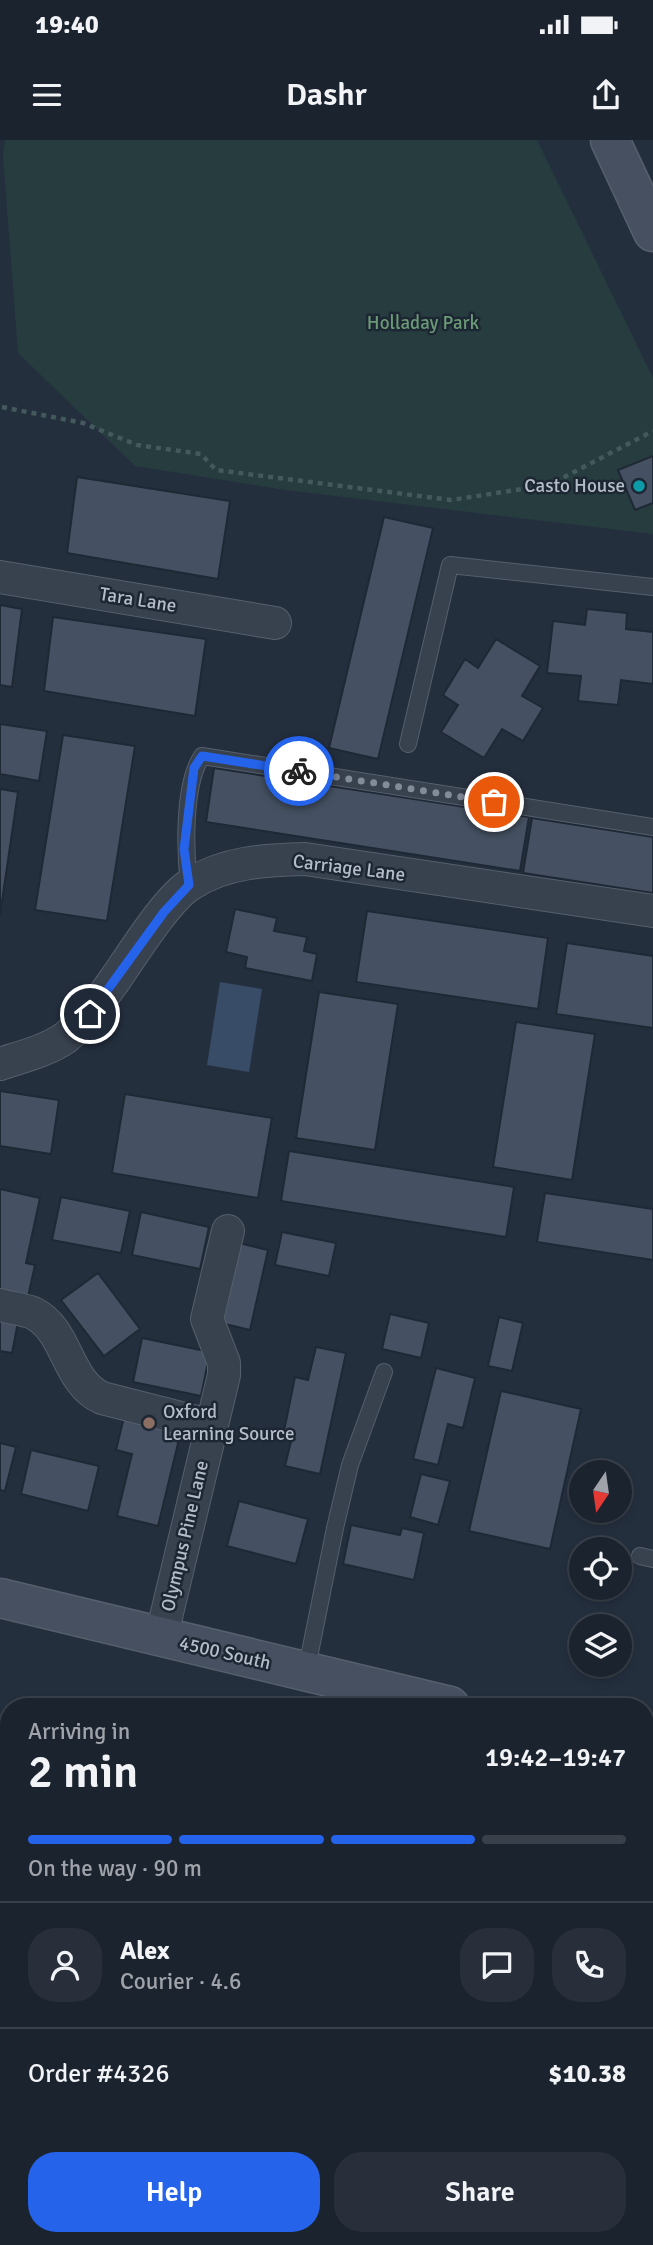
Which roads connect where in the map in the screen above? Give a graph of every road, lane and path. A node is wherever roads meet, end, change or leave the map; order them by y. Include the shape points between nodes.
1 (610, 140) edge
2 (649, 208) edge
3 (2, 407) dead end
4 (653, 431) edge
5 (0, 577) edge
6 (653, 587) edge
7 (275, 623) dead end
8 (408, 744) dead end
9 (653, 827) edge
10 (189, 885) junction
11 (653, 911) edge
12 (0, 1064) edge
13 (228, 1231) dead end
14 (0, 1305) edge
15 (384, 1372) dead end
16 (212, 1426) junction
17 (0, 1598) edge
18 (161, 1638) junction
19 (306, 1672) junction
20 (416, 1698) edge

1 - 2 main road
3 - 4 path via 83,423 138,445 201,454 216,470 452,500 549,485
5 - 7 street, Tara Lane
6 - 8 lane via 450,565
9 - 10 lane via 202,756 194,768 184,849
10 - 11 street, Carriage Lane via 226,868 263,860 305,859
10 - 12 street, Carriage Lane via 90,1014 64,1038
13 - 16 street, Olympus Pine Lane via 207,1318 224,1363
14 - 16 street via 44,1321 89,1392
15 - 19 lane via 350,1465
16 - 18 street, Olympus Pine Lane
17 - 18 main road, 4500 South
18 - 19 main road, 4500 South
19 - 20 main road, 4500 South

